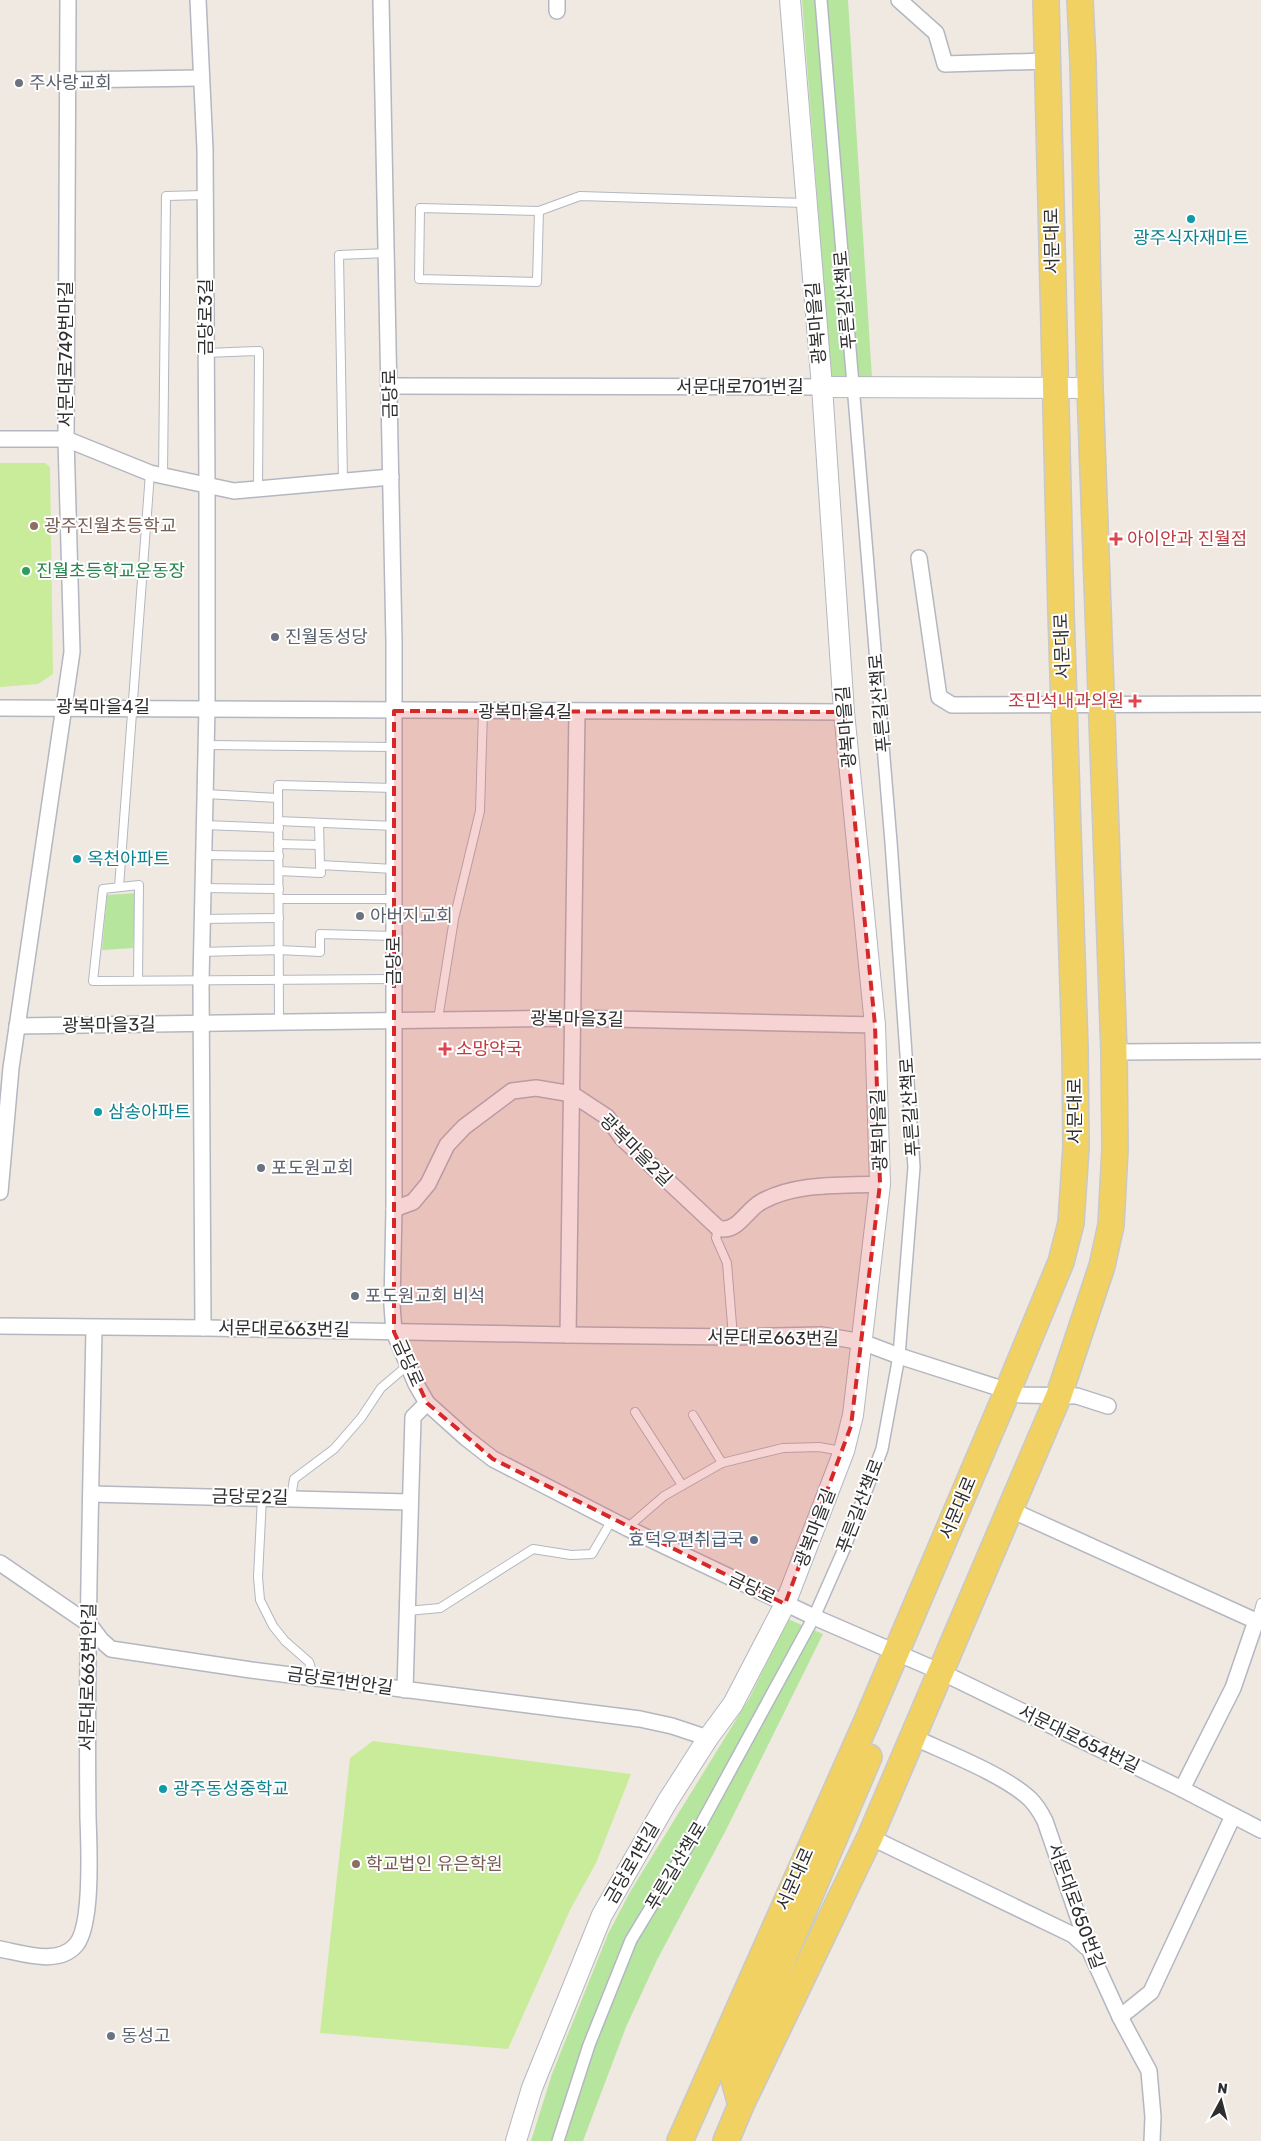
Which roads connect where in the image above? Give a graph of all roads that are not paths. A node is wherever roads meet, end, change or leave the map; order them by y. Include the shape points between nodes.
1 (68, 0) edge
2 (198, 0) edge
3 (381, 0) edge
4 (790, 0) edge
5 (821, 0) edge
6 (898, 0) edge
7 (1046, 0) edge
8 (1080, 0) edge
9 (1047, 62) junction
10 (201, 78) junction
11 (68, 80) junction
12 (205, 194) junction
13 (806, 203) junction
14 (539, 211) junction
15 (387, 253) junction
16 (206, 353) junction
17 (390, 386) junction
18 (822, 387) junction
19 (853, 388) junction
20 (1055, 388) junction
21 (1090, 388) junction
22 (0, 439) edge
23 (66, 439) junction
24 (156, 475) junction
25 (391, 477) junction
26 (343, 481) junction
27 (207, 485) junction
28 (258, 488) junction
29 (920, 558) dead end
30 (1064, 704) junction
31 (1100, 704) junction
32 (1261, 704) edge
33 (65, 707) junction
34 (0, 708) edge
35 (132, 708) junction
36 (207, 708) junction
37 (394, 711) junction
38 (483, 712) junction
39 (577, 712) junction
40 (844, 712) junction
41 (206, 745) junction
42 (394, 747) junction
43 (394, 788) junction
44 (205, 794) junction
45 (278, 798) junction
46 (318, 823) junction
47 (278, 824) junction
48 (204, 825) junction
49 (394, 826) junction
50 (278, 844) junction
51 (319, 845) junction
52 (278, 856) junction
53 (203, 861) junction
54 (320, 864) junction
55 (394, 869) junction
56 (278, 871) junction
57 (119, 887) junction
58 (203, 888) junction
59 (279, 889) junction
60 (279, 899) junction
61 (394, 899) junction
62 (279, 918) junction
63 (202, 919) junction
64 (394, 936) junction
65 (279, 950) junction
66 (201, 952) junction
67 (394, 979) junction
68 (138, 980) junction
69 (201, 980) junction
70 (279, 981) junction
71 (573, 1018) junction
72 (394, 1019) junction
73 (438, 1019) junction
74 (279, 1021) junction
75 (201, 1023) junction
76 (875, 1025) junction
77 (17, 1026) junction
78 (1114, 1052) junction
79 (1261, 1052) edge
80 (6, 1066) edge
81 (572, 1094) junction
82 (880, 1184) junction
83 (0, 1192) edge
84 (394, 1209) junction
85 (718, 1228) junction
86 (0, 1326) edge
87 (94, 1328) junction
88 (203, 1328) junction
89 (394, 1332) junction
90 (568, 1335) junction
91 (733, 1337) junction
92 (862, 1342) junction
93 (899, 1356) junction
94 (408, 1365) junction
95 (1008, 1390) junction
96 (1059, 1395) junction
97 (427, 1403) junction
98 (1108, 1406) dead end
99 (635, 1412) dead end
100 (693, 1415) dead end
101 (844, 1451) junction
102 (722, 1463) junction
103 (682, 1485) junction
104 (91, 1494) junction
105 (262, 1497) junction
106 (291, 1498) junction
107 (409, 1502) junction
108 (1011, 1510) junction
109 (612, 1520) junction
110 (627, 1528) junction
111 (0, 1563) edge
112 (1261, 1602) edge
113 (786, 1604) junction
114 (407, 1611) junction
115 (814, 1617) junction
116 (1256, 1621) junction
117 (89, 1624) junction
118 (896, 1652) junction
119 (941, 1672) junction
120 (314, 1678) junction
121 (405, 1690) junction
122 (912, 1737) junction
123 (708, 1738) junction
124 (849, 1760) junction
125 (1182, 1789) junction
126 (1232, 1816) junction
127 (1261, 1830) edge
128 (870, 1837) junction
129 (0, 1949) edge
130 (1089, 1949) junction
131 (1120, 2017) junction
132 (741, 2105) junction
133 (1155, 2138) edge
134 (516, 2141) edge
135 (558, 2141) edge
136 (680, 2141) edge
137 (726, 2141) edge

1 - 11 street, 서문대로749번마길
2 - 10 street, 금당로3길
3 - 15 street, 금당로
4 - 13 street, 광복마을길
5 - 19 street, 푸른길산책로
6 - 9 street via 936,33 945,64
7 - 9 main road, 서문대로
8 - 21 main road, 서문대로
9 - 20 main road, 서문대로
10 - 11 street
10 - 12 street, 금당로3길
11 - 23 street, 서문대로749번마길
12 - 16 street, 금당로3길
12 - 24 lane via 166,196
13 - 14 lane via 580,196
13 - 18 street, 광복마을길
14 - 14 lane via 537,282 419,279 420,208
15 - 17 street, 금당로
15 - 26 lane via 339,255
16 - 27 street, 금당로3길
16 - 28 lane via 259,351
17 - 18 street, 서문대로701번길
17 - 25 street, 금당로
18 - 19 street, 서문대로701번길
18 - 40 street, 광복마을길
19 - 20 street, 서문대로701번길
19 - 93 street, 푸른길산책로 via 891,832 914,1167
20 - 21 street, 서문대로701번길
20 - 30 main road, 서문대로
21 - 31 main road, 서문대로
22 - 23 street
23 - 24 street
23 - 33 street, 서문대로749번마길 via 72,652
24 - 27 street
24 - 35 lane
25 - 26 street
25 - 37 street, 금당로
26 - 28 street
27 - 28 street via 234,491
27 - 36 street, 금당로3길
29 - 30 street via 939,697 952,705
30 - 31 street
30 - 95 main road, 서문대로 via 1075,1049 1076,1147 1071,1223 1061,1262
31 - 32 street
31 - 78 main road, 서문대로
33 - 34 street, 광복마을4길
33 - 35 street, 광복마을4길
33 - 77 street, 서문대로749번마길
35 - 36 street, 광복마을4길
35 - 57 lane
36 - 37 street, 광복마을4길
36 - 41 street
37 - 38 street, 광복마을4길
37 - 42 street, 금당로
38 - 39 street, 광복마을4길
38 - 73 lane via 480,811 454,919
39 - 40 street, 광복마을4길
39 - 71 street
40 - 76 street, 광복마을길
41 - 42 lane
41 - 44 street
42 - 43 street, 금당로
43 - 45 lane via 278,785
43 - 49 street, 금당로
44 - 45 lane
44 - 48 street
45 - 47 lane
46 - 47 lane
46 - 49 lane
46 - 51 lane
47 - 48 lane
47 - 50 lane
48 - 53 street
49 - 55 street, 금당로
50 - 51 lane
50 - 52 lane
51 - 54 lane
52 - 53 lane
52 - 56 lane
53 - 58 street
54 - 55 lane
54 - 56 lane via 321,874
55 - 61 street, 금당로
56 - 59 lane
57 - 68 lane via 139,885
57 - 68 lane via 102,888 93,981
58 - 59 lane
58 - 63 street
59 - 60 lane
60 - 61 lane
60 - 62 lane
61 - 64 street, 금당로
62 - 63 lane
62 - 65 lane
63 - 66 street
64 - 65 lane via 320,934 320,952
64 - 67 street, 금당로
65 - 66 lane
65 - 70 lane
66 - 69 street
67 - 70 lane
67 - 72 street, 금당로
68 - 69 lane
69 - 70 lane
69 - 75 street
70 - 74 lane
71 - 73 street, 광복마을3길
71 - 76 street, 광복마을3길
71 - 81 street
72 - 73 street, 광복마을3길
72 - 74 street, 광복마을3길
72 - 84 street, 금당로
74 - 75 street, 광복마을3길
75 - 77 street, 광복마을3길
75 - 88 street
76 - 82 street, 광복마을길
77 - 80 street, 서문대로749번마길
78 - 79 street
78 - 96 main road, 서문대로 via 1115,1149 1111,1224 1102,1266
80 - 83 street, 서문대로749번마길
81 - 84 street, 광복마을2길 via 536,1088 512,1091 503,1096 447,1145 428,1184 413,1202
81 - 85 street, 광복마을2길 via 607,1117 622,1138
81 - 90 street
82 - 85 street via 819,1187 775,1195 752,1208 736,1226
82 - 92 street, 광복마을길
84 - 89 street, 금당로
85 - 91 lane via 716,1238 728,1263
86 - 87 street, 서문대로663번길
87 - 88 street, 서문대로663번길
87 - 104 street, 서문대로663번안길
88 - 89 street, 서문대로663번길
89 - 90 street, 서문대로663번길
89 - 94 street, 금당로
90 - 91 street, 서문대로663번길
91 - 92 street, 서문대로663번길 via 822,1335
92 - 93 street, 서문대로663번길
92 - 101 street, 광복마을길 via 853,1415
93 - 95 street, 서문대로663번길
93 - 115 street, 푸른길산책로 via 882,1449
94 - 97 street, 금당로
94 - 106 lane via 381,1388 334,1450 294,1479
95 - 96 street, 서문대로663번길 via 1021,1395
95 - 118 main road, 서문대로
96 - 98 street, 서문대로663번길 via 1077,1396
96 - 108 main road, 서문대로
97 - 107 street via 413,1417
97 - 109 street, 금당로 via 493,1459
99 - 103 lane
100 - 102 lane
101 - 102 lane via 783,1448
101 - 113 street, 광복마을길
102 - 103 lane
103 - 110 lane
104 - 105 street, 금당로2길
104 - 117 street, 서문대로663번안길
105 - 106 street, 금당로2길
105 - 120 lane via 258,1577 262,1607 285,1641 309,1662
106 - 107 street, 금당로2길
107 - 114 street
108 - 116 street
108 - 119 main road, 서문대로
109 - 110 street, 금당로
109 - 114 lane via 592,1554 571,1555 533,1549 440,1608
110 - 113 street, 금당로
111 - 117 street, 금당로1번안길
112 - 116 lane
113 - 115 street, 금당로
113 - 123 street, 금당로1번길 via 734,1704
114 - 121 street
115 - 118 street, 금당로
115 - 135 street, 푸른길산책로 via 700,1826 631,1940
116 - 125 street via 1233,1688
117 - 120 street, 금당로1번안길 via 111,1649
117 - 129 street, 서문대로663번안길 via 87,1914 76,1945 53,1956
118 - 119 street, 서문대로654번길
118 - 124 main road, 서문대로
119 - 122 main road, 서문대로
119 - 125 street, 서문대로654번길
120 - 121 street, 금당로1번안길
121 - 123 street, 금당로1번안길 via 640,1719
122 - 128 main road, 서문대로
122 - 130 street, 서문대로650번길 via 1002,1780 1031,1800 1045,1821
123 - 134 street, 금당로1번길 via 602,1915 532,2088
124 - 132 main road via 869,1731 876,1736 872,1752 733,2076
124 - 136 main road, 서문대로
125 - 126 street, 서문대로654번길
126 - 127 street, 서문대로654번길
126 - 131 street via 1151,1992
128 - 130 street via 1073,1935
128 - 132 main road, 서문대로
130 - 131 street, 서문대로650번길
131 - 133 street, 서문대로650번길 via 1149,2071
132 - 137 main road, 서문대로

